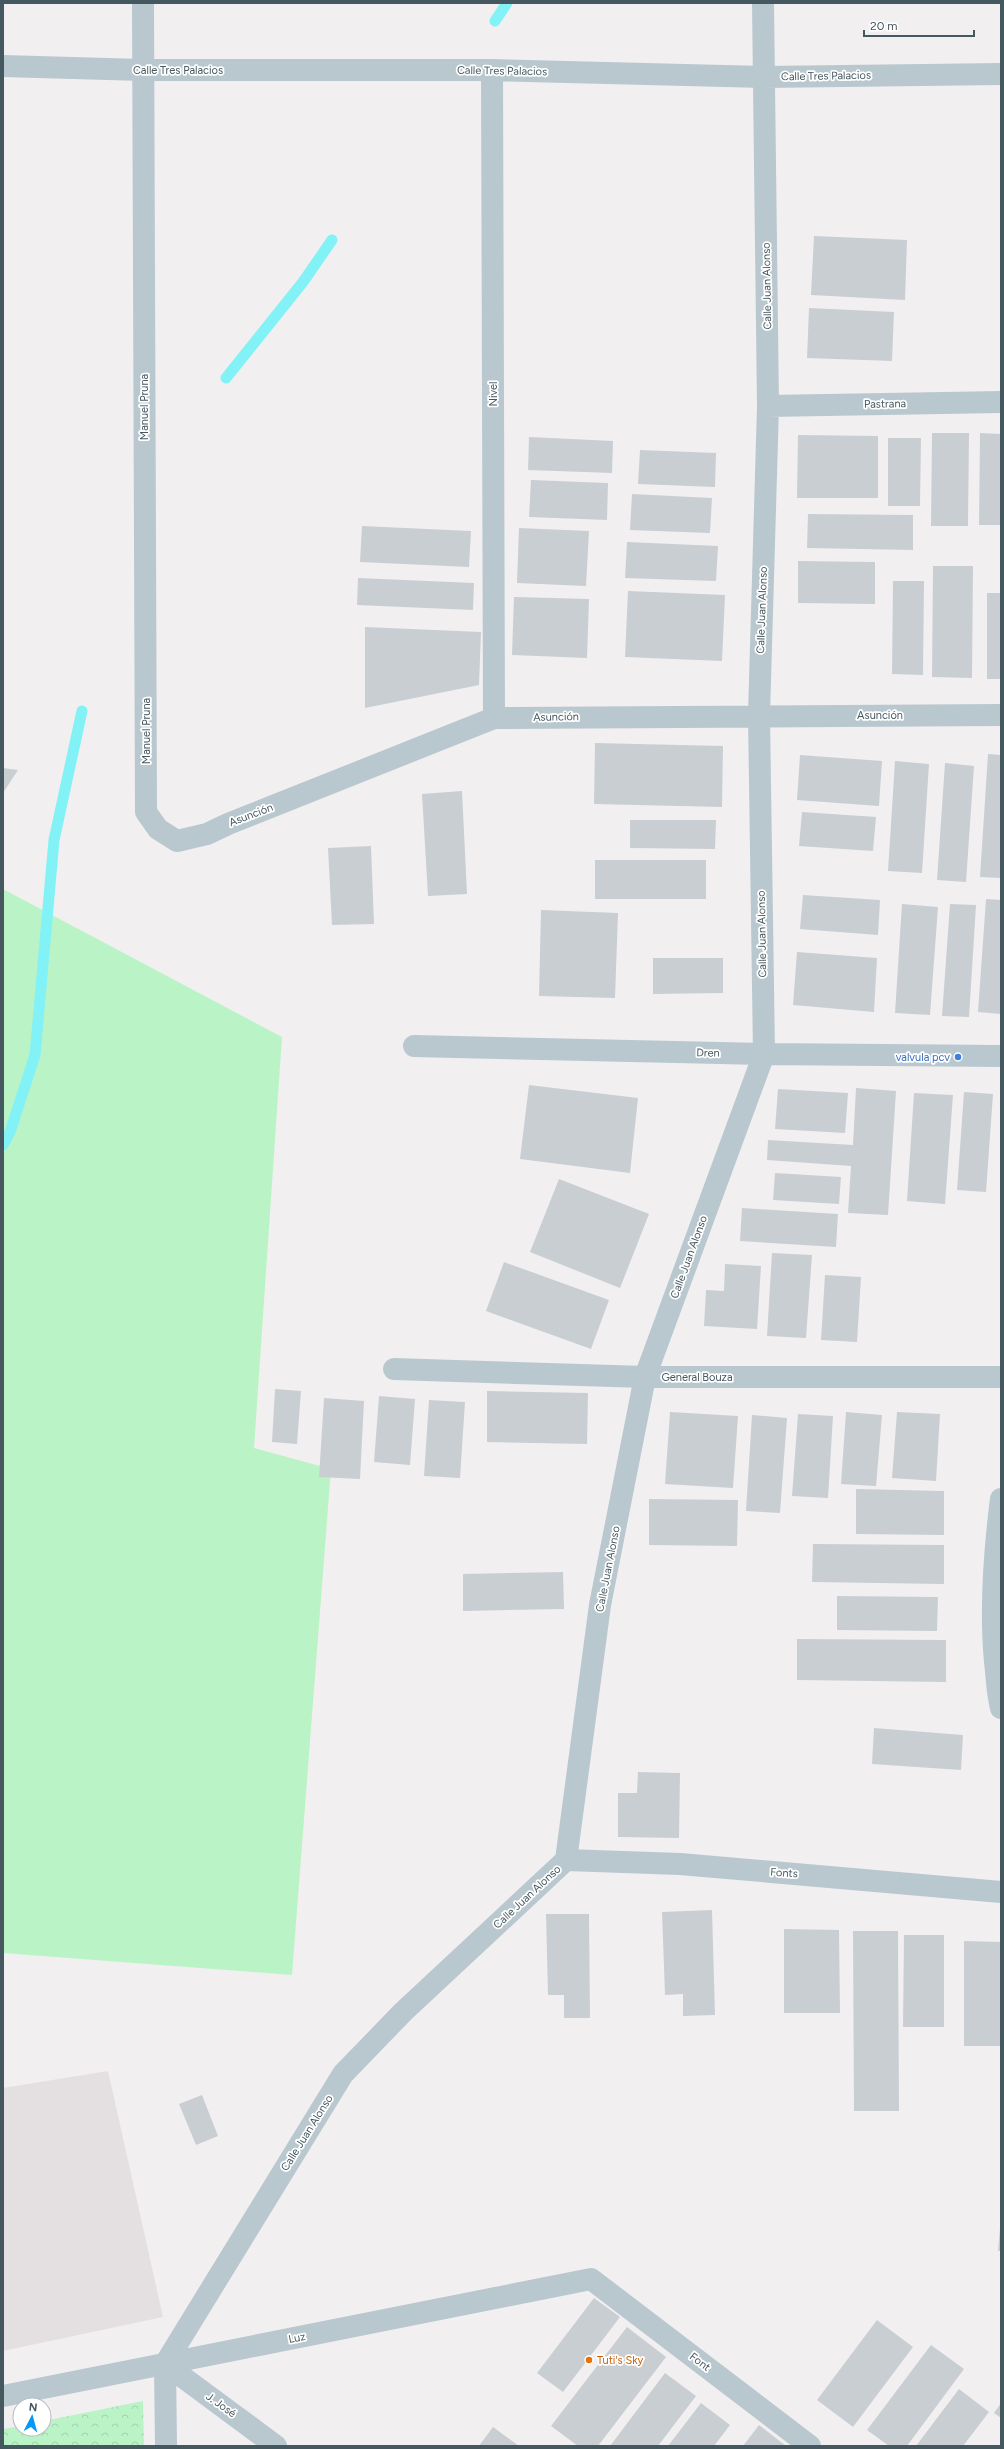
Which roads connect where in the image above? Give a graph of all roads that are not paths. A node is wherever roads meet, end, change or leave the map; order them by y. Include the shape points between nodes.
1 (143, 3) edge
2 (763, 3) edge
3 (3, 66) edge
4 (142, 70) junction
5 (492, 70) junction
6 (1001, 74) edge
7 (764, 77) junction
8 (1001, 402) edge
9 (768, 406) junction
10 (759, 715) junction
11 (1001, 715) edge
12 (494, 718) junction
13 (146, 812) joint
14 (414, 1046) dead end
15 (764, 1054) junction
16 (1001, 1056) edge
17 (394, 1369) dead end
18 (645, 1377) junction
19 (1001, 1377) edge
20 (1001, 1499) edge
21 (1001, 1708) edge
22 (566, 1860) junction
23 (1001, 1892) edge
24 (591, 2279) joint
25 (165, 2364) junction
26 (3, 2396) edge
27 (166, 2446) edge
28 (276, 2446) edge
29 (810, 2446) edge

1 - 4 street, Manuel Pruna
2 - 7 street, Calle Juan Alonso
3 - 4 street, Calle Tres Palacios
4 - 5 street, Calle Tres Palacios
4 - 13 street, Manuel Pruna
5 - 7 street, Calle Tres Palacios
5 - 12 street, Nivel
6 - 7 street, Calle Tres Palacios
7 - 9 street, Calle Juan Alonso
8 - 9 street, Pastrana
9 - 10 street, Calle Juan Alonso
10 - 11 street, Asunción
10 - 12 street, Asunción
10 - 15 street, Calle Juan Alonso
12 - 13 street, Asunción via 207,834 177,841 158,829
14 - 15 street, Dren
15 - 16 street, Dren
15 - 18 street, Calle Juan Alonso
17 - 18 street, General Bouza
18 - 19 street, General Bouza
18 - 22 street, Calle Juan Alonso via 600,1605
20 - 21 street via 993,1583 992,1626 996,1687
22 - 23 street, Fonts via 680,1864
22 - 25 street, Calle Juan Alonso via 403,2012 343,2074
24 - 25 street, Luz
24 - 29 street, Font
25 - 26 street, Luz
25 - 27 street
25 - 28 street, J. José

